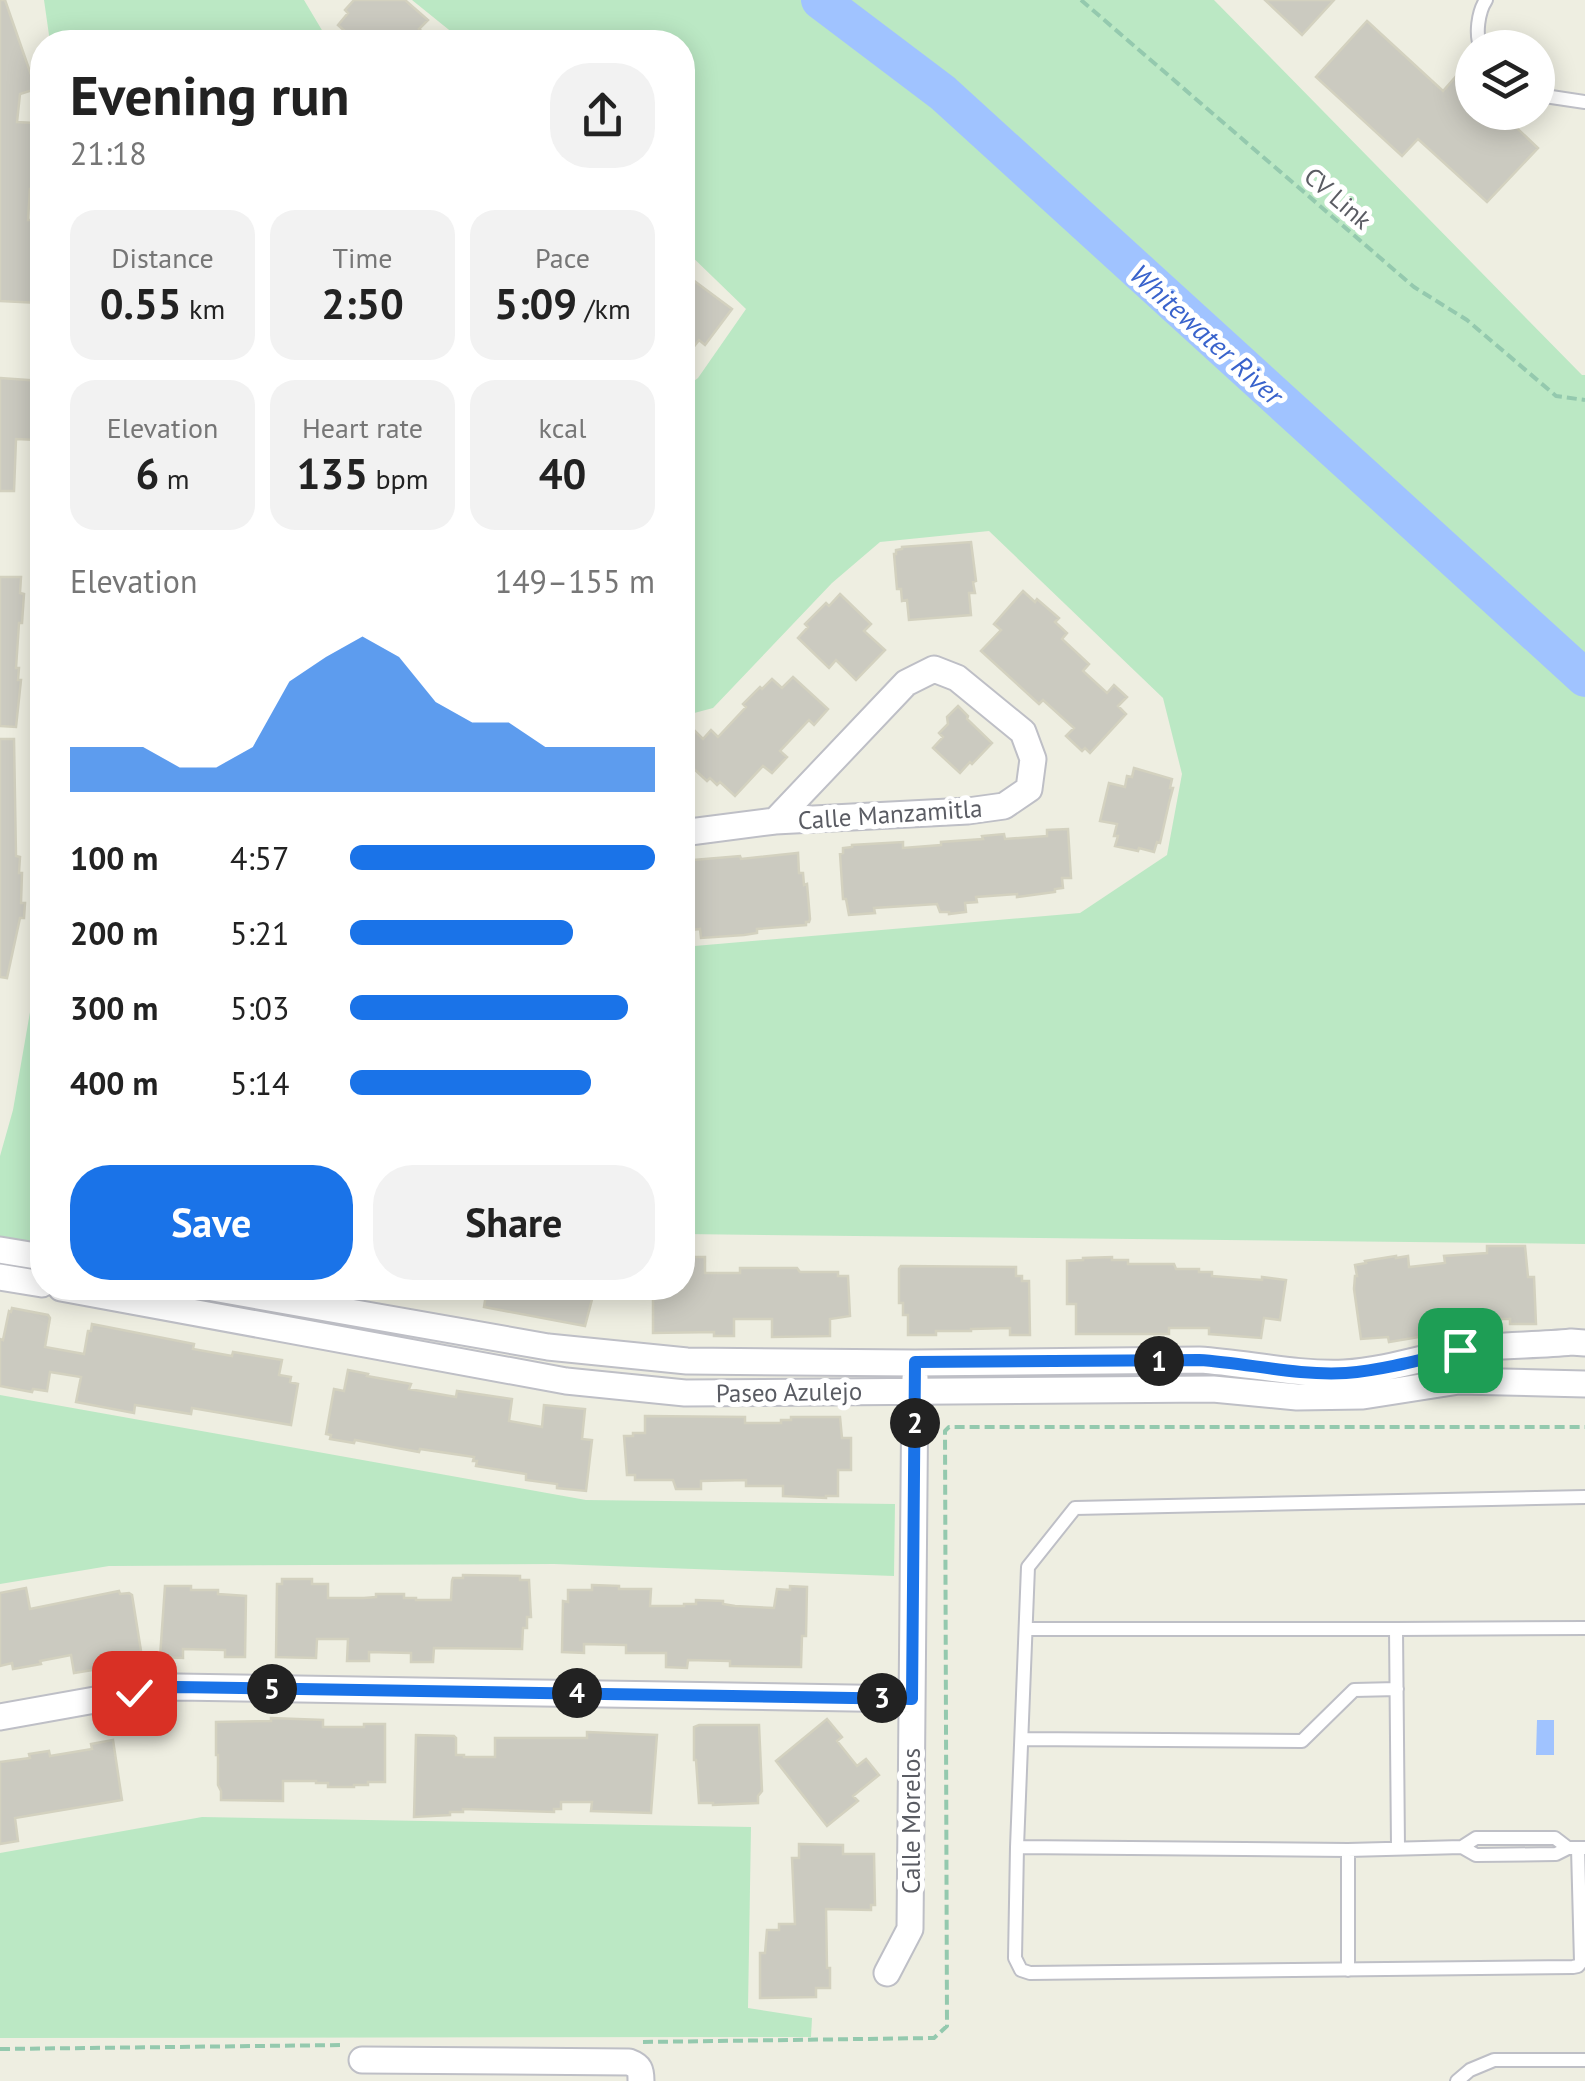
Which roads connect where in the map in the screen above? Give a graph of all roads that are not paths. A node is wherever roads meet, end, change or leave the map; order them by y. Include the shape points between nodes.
1 (1483, 2) edge
2 (1478, 30) edge
3 (1555, 98) edge
4 (1585, 102) edge
5 (775, 821) junction
6 (695, 831) edge
7 (0, 1250) edge
8 (30, 1255) edge
9 (0, 1276) edge
10 (30, 1282) edge
11 (200, 1300) edge
12 (281, 1300) edge
13 (1585, 1344) edge
14 (915, 1362) junction
15 (1585, 1384) edge
16 (915, 1390) junction
17 (1585, 1498) edge
18 (1585, 1628) edge
19 (1026, 1629) junction
20 (1396, 1629) junction
21 (1397, 1689) junction
22 (912, 1699) junction
23 (0, 1717) edge
24 (1022, 1739) junction
25 (1017, 1847) junction
26 (1398, 1848) junction
27 (1577, 1848) edge
28 (1348, 1850) junction
29 (1348, 1970) junction
30 (887, 1973) dead end
31 (360, 2052) road end
32 (1585, 2060) edge
33 (641, 2081) edge
34 (1457, 2081) edge

1 - 2 lane
3 - 4 lane
5 - 5 street, Calle Manzamitla via 1004,806 1029,788 1033,759 1023,732 957,678 934,670 906,683
5 - 6 street, Calle Manzamitla
7 - 8 street
9 - 10 street
11 - 16 street, Paseo Azulejo via 566,1381 685,1393
12 - 14 street, Paseo Azulejo via 611,1355
13 - 14 street, Paseo Azulejo via 1460,1350 1347,1373 1199,1360
14 - 16 street, Calle Morelos
15 - 16 street, Paseo Azulejo via 1460,1381 1297,1398 1213,1388
16 - 22 street, Calle Morelos
17 - 19 lane via 1075,1508 1028,1567
18 - 20 lane
19 - 20 lane
19 - 24 lane
20 - 21 lane
21 - 24 lane via 1354,1690 1302,1741
21 - 26 lane
22 - 23 street via 177,1687
22 - 30 street, Calle Morelos via 910,1930
24 - 25 lane
25 - 28 lane
25 - 29 lane via 1015,1958 1030,1974
26 - 27 lane via 1462,1847 1476,1838 1555,1838
26 - 28 lane
27 - 29 lane via 1578,1966
28 - 29 lane
31 - 33 street via 628,2062 637,2064
32 - 34 lane via 1494,2060

